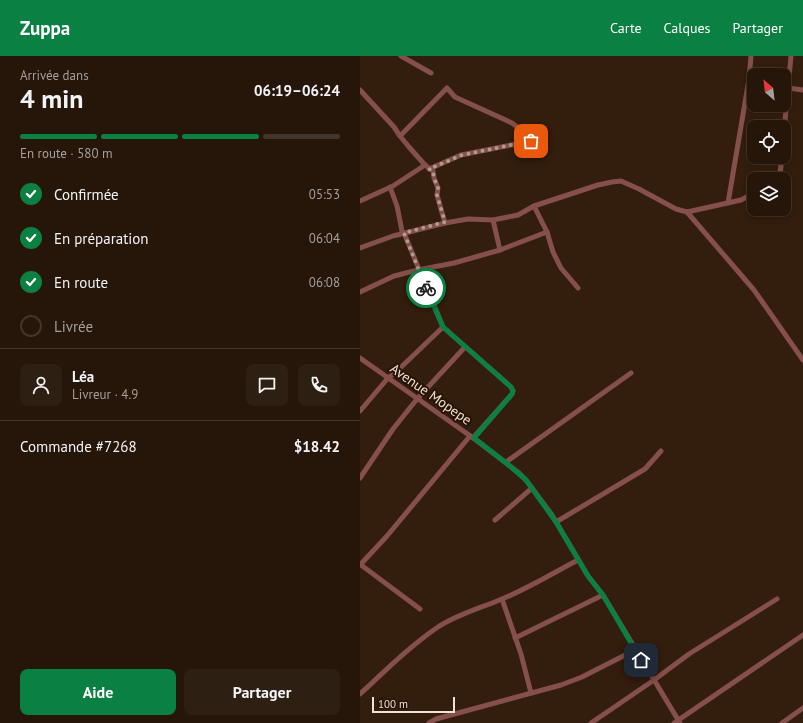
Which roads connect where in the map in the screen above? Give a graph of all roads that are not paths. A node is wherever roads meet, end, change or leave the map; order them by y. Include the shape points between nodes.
1 (401, 56) edge
2 (750, 56) edge
3 (791, 56) edge
4 (790, 68) edge
5 (432, 72) dead end
6 (791, 88) edge
7 (360, 90) edge
8 (803, 90) edge
9 (400, 136) junction
10 (427, 167) junction
11 (390, 187) junction
12 (747, 197) edge
13 (360, 200) edge
14 (728, 203) junction
15 (534, 206) junction
16 (687, 212) junction
17 (493, 220) junction
18 (445, 222) junction
19 (547, 232) junction
20 (404, 233) junction
21 (360, 248) edge
22 (500, 250) junction
23 (418, 270) junction
24 (578, 288) dead end
25 (360, 292) edge
26 (443, 327) junction
27 (465, 347) junction
28 (360, 358) edge
29 (803, 360) edge
30 (631, 374) dead end
31 (388, 378) junction
32 (417, 399) junction
33 (360, 411) edge
34 (472, 437) junction
35 (661, 451) dead end
36 (506, 462) junction
37 (360, 478) edge
38 (532, 488) junction
39 (495, 520) dead end
40 (556, 522) junction
41 (578, 560) junction
42 (360, 565) edge
43 (603, 595) junction
44 (502, 599) junction
45 (777, 599) dead end
46 (420, 609) dead end
47 (803, 635) edge
48 (515, 638) junction
49 (635, 650) junction
50 (654, 680) junction
51 (531, 692) junction
52 (360, 694) edge
53 (803, 708) edge
54 (437, 721) edge
55 (677, 722) edge
56 (429, 723) edge
57 (591, 723) edge
58 (782, 723) edge

1 - 5 street
2 - 14 street via 749,79
3 - 4 street
6 - 8 street
7 - 9 street
9 - 10 street
9 - 10 street via 447,88 455,96 512,123 533,139 462,155
10 - 11 street
10 - 18 street via 433,171
11 - 13 street
11 - 20 street
12 - 14 street
14 - 16 street
15 - 16 street via 598,185 621,181
15 - 17 street via 518,215
15 - 19 street
16 - 29 street via 754,290
17 - 18 street via 468,219
17 - 22 street
18 - 20 street
19 - 22 street
19 - 24 street via 561,268
20 - 21 street
20 - 23 street
22 - 23 street
23 - 25 street via 394,276
23 - 26 street
26 - 27 street
26 - 31 street
27 - 32 street
27 - 34 street via 513,391
28 - 31 street, Avenue Mopepe
30 - 36 street
31 - 32 street, Avenue Mopepe
31 - 33 street
32 - 34 street, Avenue Mopepe
32 - 37 street
34 - 36 street, Avenue Mopepe
34 - 42 street
35 - 40 street via 644,469
36 - 38 street, Avenue Mopepe
38 - 39 street
38 - 40 street, Avenue Mopepe
40 - 41 street, Avenue Mopepe
41 - 43 street, Avenue Mopepe
41 - 44 street
42 - 46 street
43 - 48 street
43 - 49 street, Avenue Mopepe
44 - 48 street
44 - 52 street via 440,626
45 - 50 street via 689,654
47 - 55 street
48 - 51 street
49 - 50 street, Avenue Mopepe
49 - 51 street via 582,677
50 - 55 street, Avenue Mopepe
50 - 57 street
51 - 54 street
53 - 58 street
54 - 56 street

